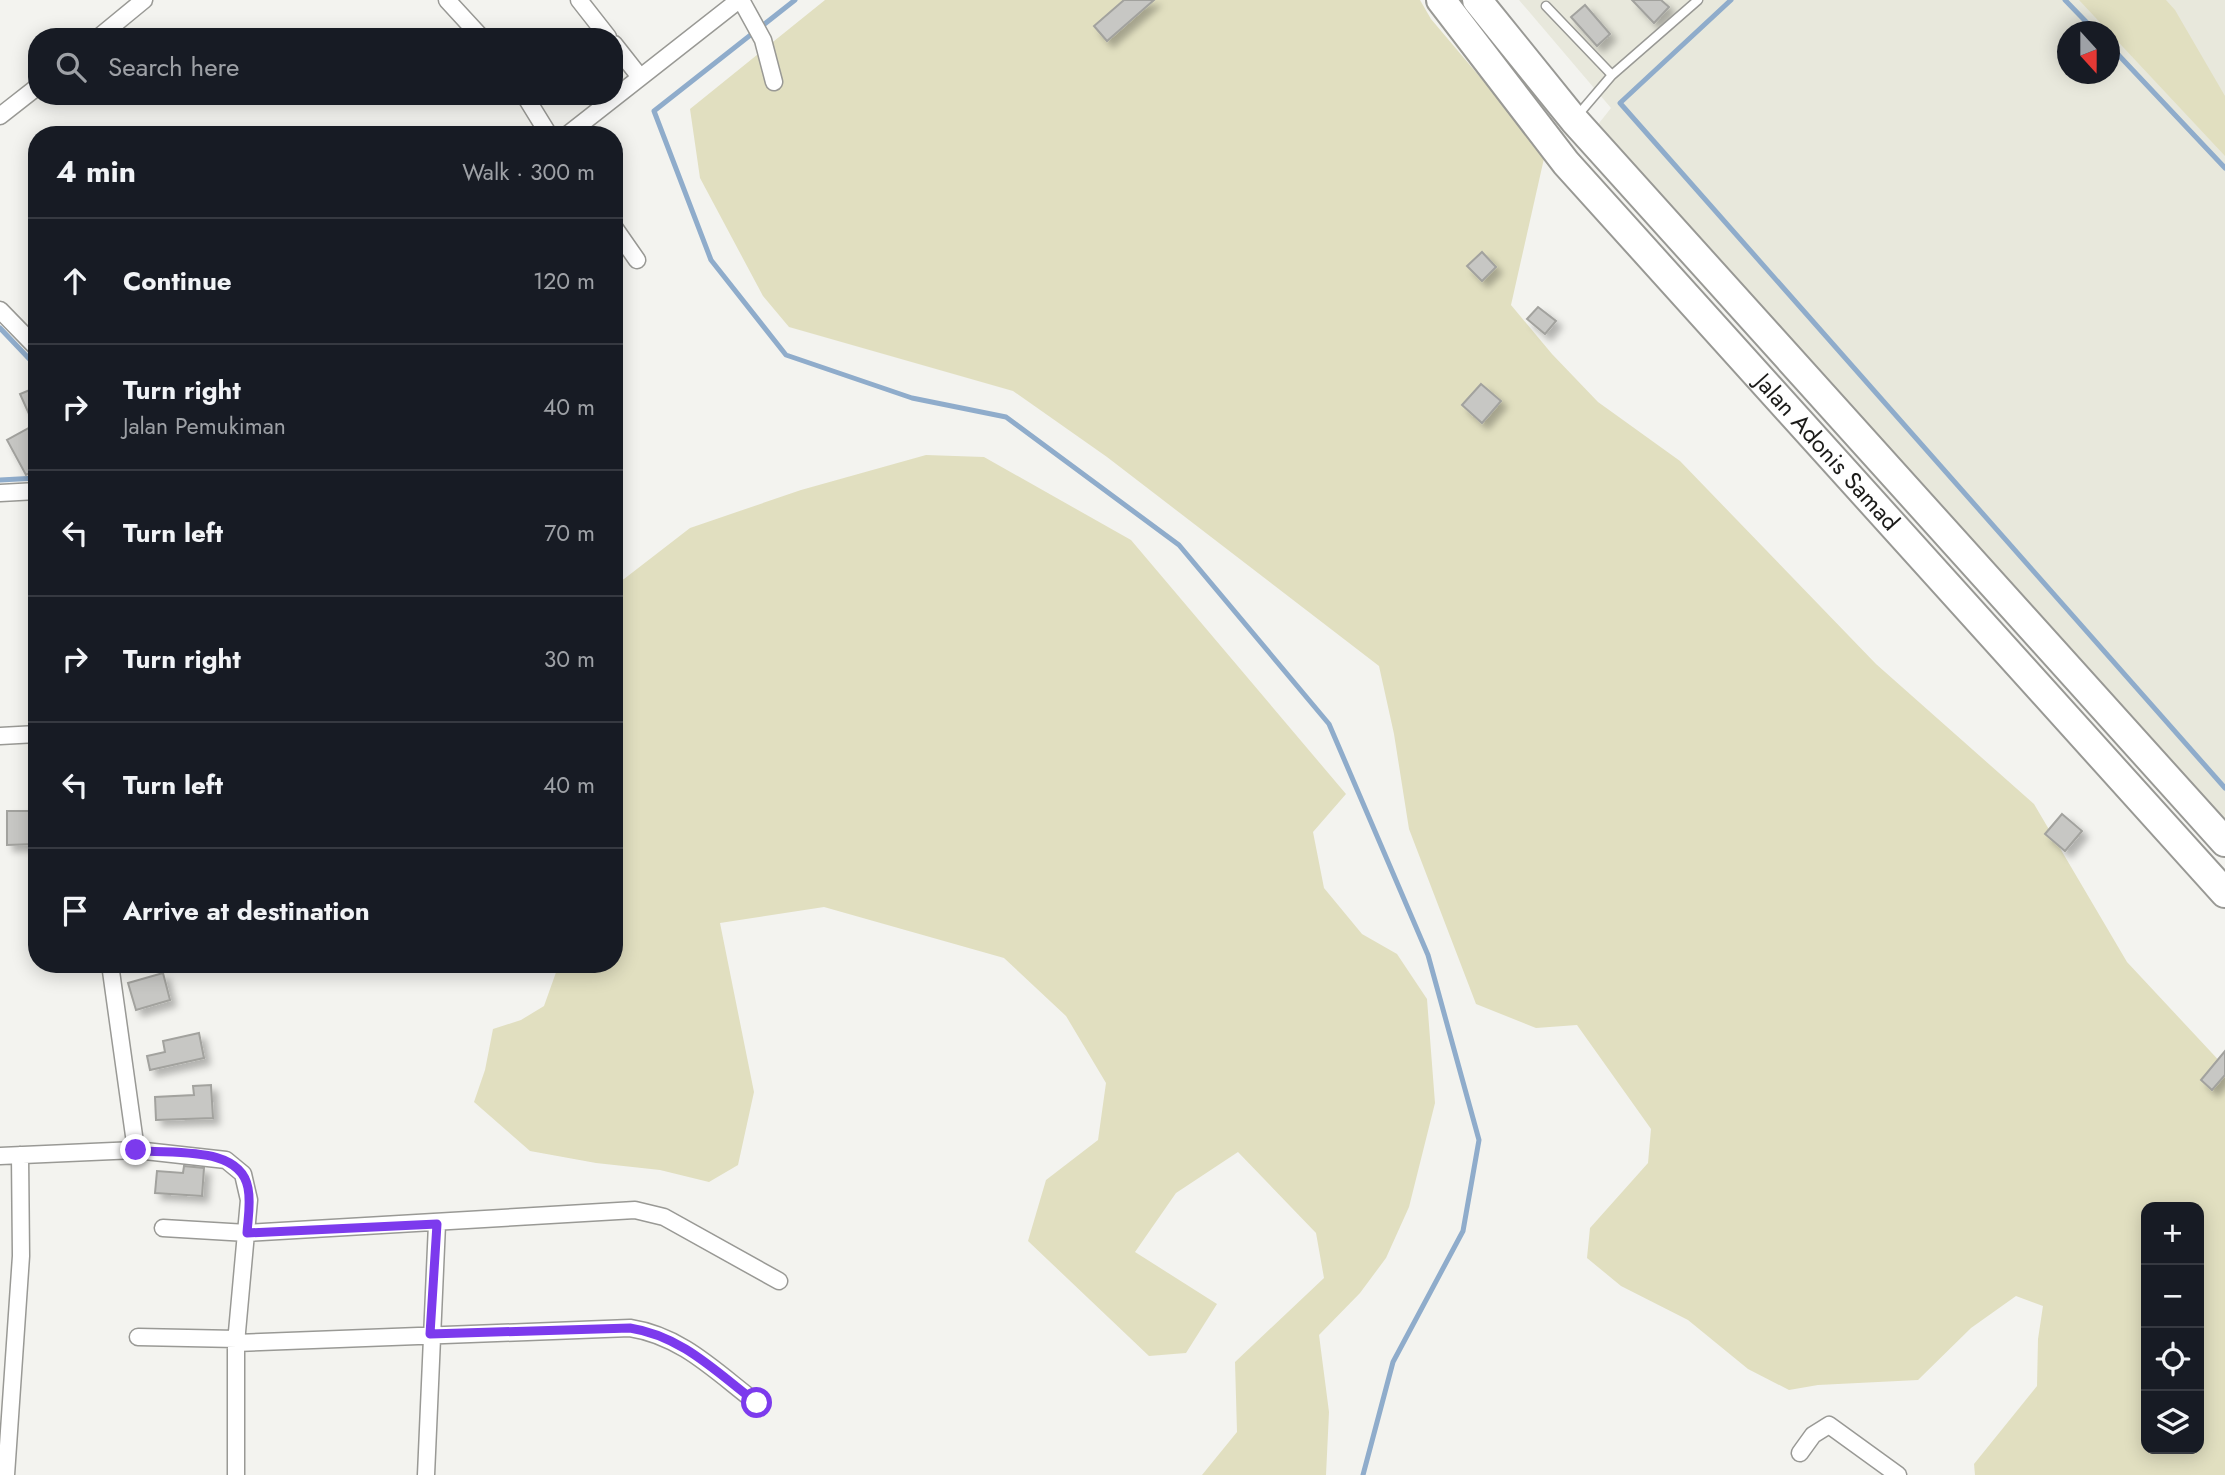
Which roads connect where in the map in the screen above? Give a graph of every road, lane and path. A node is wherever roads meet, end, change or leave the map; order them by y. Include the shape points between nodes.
1 (144, 0) edge
2 (447, 0) edge
3 (579, 0) edge
4 (740, 0) edge
5 (1441, 0) edge
6 (1477, 0) edge
7 (1698, 0) edge
8 (1546, 6) dead end
9 (110, 28) edge
10 (473, 28) edge
11 (601, 28) edge
12 (623, 55) edge
13 (1612, 75) junction
14 (640, 77) junction
15 (774, 82) dead end
16 (623, 91) edge
17 (28, 94) edge
18 (531, 105) edge
19 (605, 105) edge
20 (0, 116) edge
21 (1574, 120) junction
22 (544, 126) edge
23 (578, 126) edge
24 (623, 240) edge
25 (637, 260) dead end
26 (0, 310) edge
27 (28, 339) edge
28 (28, 491) edge
29 (0, 493) edge
30 (28, 734) edge
31 (0, 736) edge
32 (2225, 842) edge
33 (2225, 893) edge
34 (111, 973) edge
35 (136, 1150) junction
36 (20, 1155) junction
37 (0, 1156) edge
38 (437, 1224) junction
39 (163, 1228) dead end
40 (247, 1233) junction
41 (779, 1281) dead end
42 (430, 1334) junction
43 (138, 1337) dead end
44 (237, 1341) junction
45 (757, 1403) dead end
46 (1800, 1453) dead end
47 (6, 1475) edge
48 (236, 1475) edge
49 (426, 1475) edge
50 (1898, 1475) edge

1 - 9 street
2 - 10 street
3 - 11 street
4 - 14 street
4 - 15 street via 762,40
5 - 33 highway, Jalan Adonis Samad via 1566,163
6 - 21 highway, Jalan Adonis Samad
7 - 13 lane
8 - 13 lane
12 - 14 street
13 - 21 lane
14 - 16 street
17 - 20 street
18 - 22 street
19 - 23 street
21 - 32 highway, Jalan Adonis Samad
24 - 25 street
26 - 27 street
28 - 29 street
30 - 31 street
34 - 35 street
35 - 36 street
35 - 40 street via 216,1157 235,1165 248,1186
36 - 37 street
36 - 47 street via 21,1256
38 - 40 street
38 - 41 street via 607,1211 654,1213
38 - 42 street
39 - 40 street
40 - 44 street
42 - 44 street
42 - 45 street via 630,1328 653,1332 674,1340
42 - 49 street
43 - 44 street
44 - 48 street
46 - 50 street via 1813,1435 1829,1425

